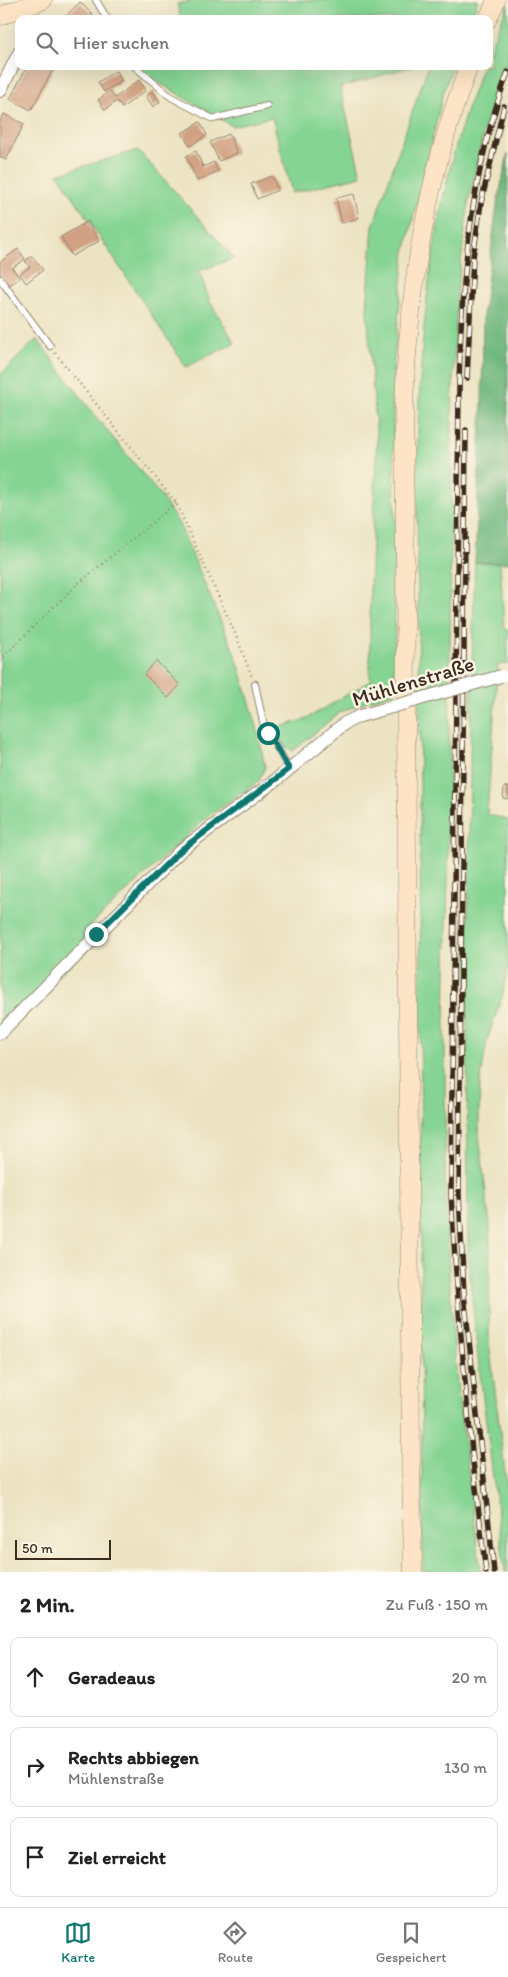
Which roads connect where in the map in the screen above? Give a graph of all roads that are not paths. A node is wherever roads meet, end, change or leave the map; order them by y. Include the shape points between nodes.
1 (43, 0) edge
2 (96, 0) edge
3 (496, 0) edge
4 (22, 13) edge
5 (105, 15) edge
6 (490, 15) edge
7 (0, 16) edge
8 (15, 61) edge
9 (139, 70) edge
10 (467, 70) edge
11 (0, 90) edge
12 (267, 106) dead end
13 (0, 279) edge
14 (50, 346) road end
15 (504, 676) edge
16 (254, 684) road end
17 (289, 769) junction
18 (0, 1033) edge
19 (413, 1572) edge

1 - 4 main road
2 - 5 lane
3 - 6 main road
4 - 7 main road
8 - 11 street
9 - 12 lane via 171,97 213,119
10 - 19 main road via 442,145 426,209 408,334 404,402
13 - 14 lane
15 - 17 street, Mühlenstraße, bridge via 360,716 345,723
16 - 17 lane via 266,728
17 - 18 street, Mühlenstraße via 181,850

